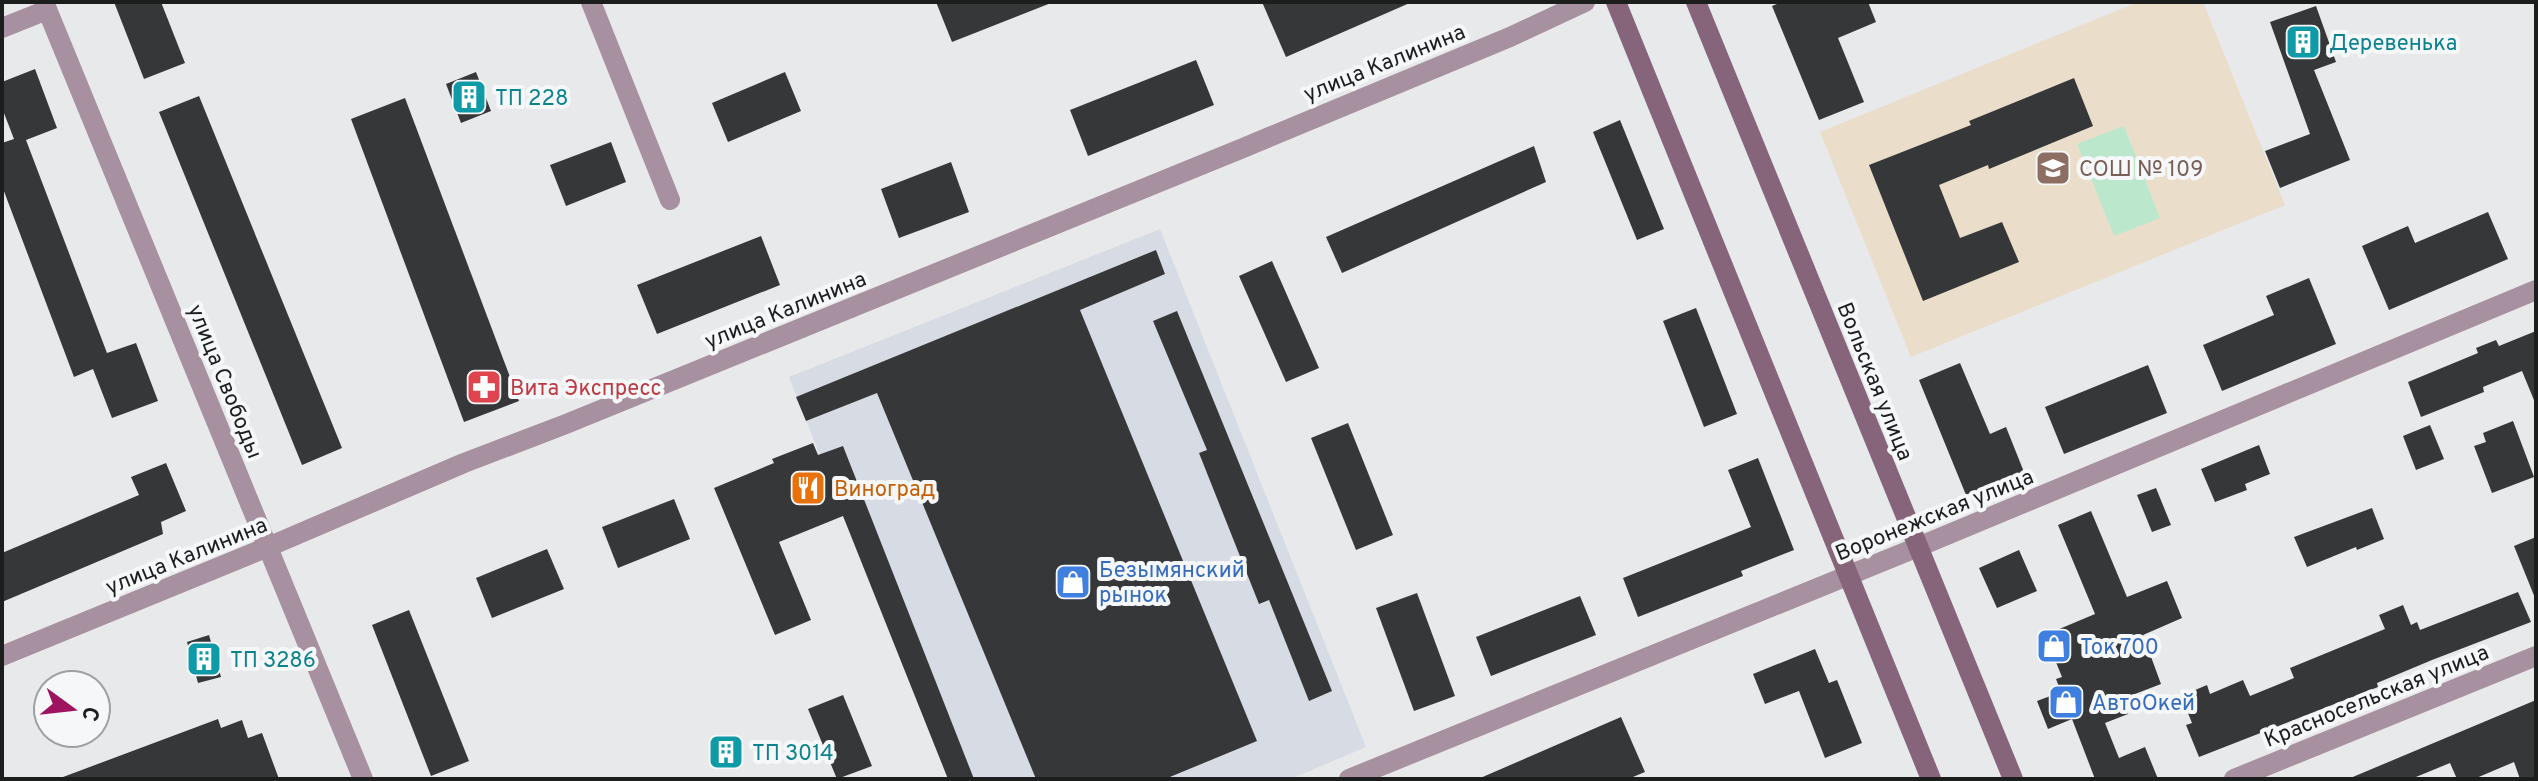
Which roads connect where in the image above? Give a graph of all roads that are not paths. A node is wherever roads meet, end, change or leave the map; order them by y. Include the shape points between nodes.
1 (591, 2) edge
2 (1585, 2) edge
3 (1616, 2) edge
4 (1696, 2) edge
5 (45, 6) edge
6 (2, 28) edge
7 (670, 200) dead end
8 (2536, 290) edge
9 (268, 547) junction
10 (1918, 547) junction
11 (1849, 575) junction
12 (2, 656) edge
13 (2536, 656) edge
14 (363, 779) edge
15 (1349, 779) edge
16 (1931, 779) edge
17 (2013, 779) edge
18 (2234, 779) edge

1 - 7 street
2 - 9 street, улица Калинина via 1243,148
3 - 11 main road
4 - 10 main road, Вольская улица
5 - 6 street
5 - 9 street, улица Свободы
8 - 10 street, Воронежская улица
9 - 12 street, улица Калинина
9 - 14 street, улица Свободы
10 - 11 street, Воронежская улица
10 - 17 main road, Вольская улица
11 - 15 street, Воронежская улица
11 - 16 main road
13 - 18 street, Красносельская улица

